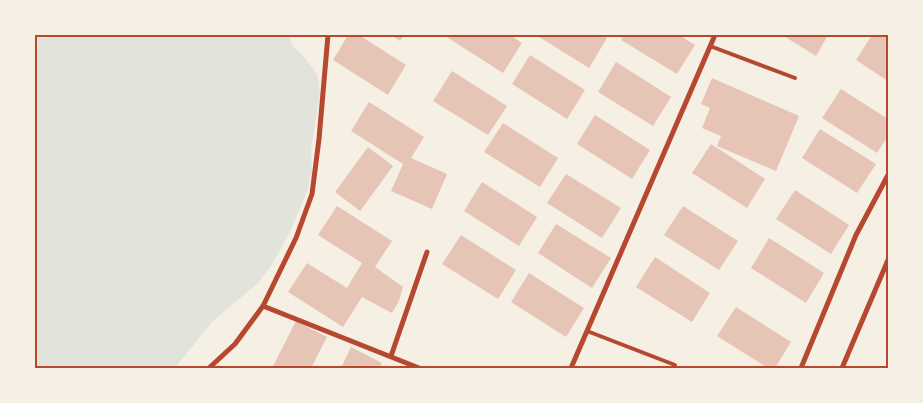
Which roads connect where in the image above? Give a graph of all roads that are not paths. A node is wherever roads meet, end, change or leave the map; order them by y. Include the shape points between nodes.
1 (328, 35) edge
2 (715, 35) edge
3 (710, 46) junction
4 (795, 78) dead end
5 (888, 175) edge
6 (428, 252) dead end
7 (888, 260) edge
8 (262, 306) junction
9 (587, 331) junction
10 (391, 356) junction
11 (674, 365) dead end
12 (209, 368) edge
13 (419, 368) edge
14 (571, 368) edge
15 (801, 368) edge
16 (842, 368) edge

1 - 8 street via 312,194 296,238
2 - 3 street
3 - 4 lane
3 - 9 street
5 - 15 street via 856,235
6 - 10 street
7 - 16 street
8 - 10 street
8 - 12 street via 235,344
9 - 11 lane
9 - 14 street
10 - 13 street

